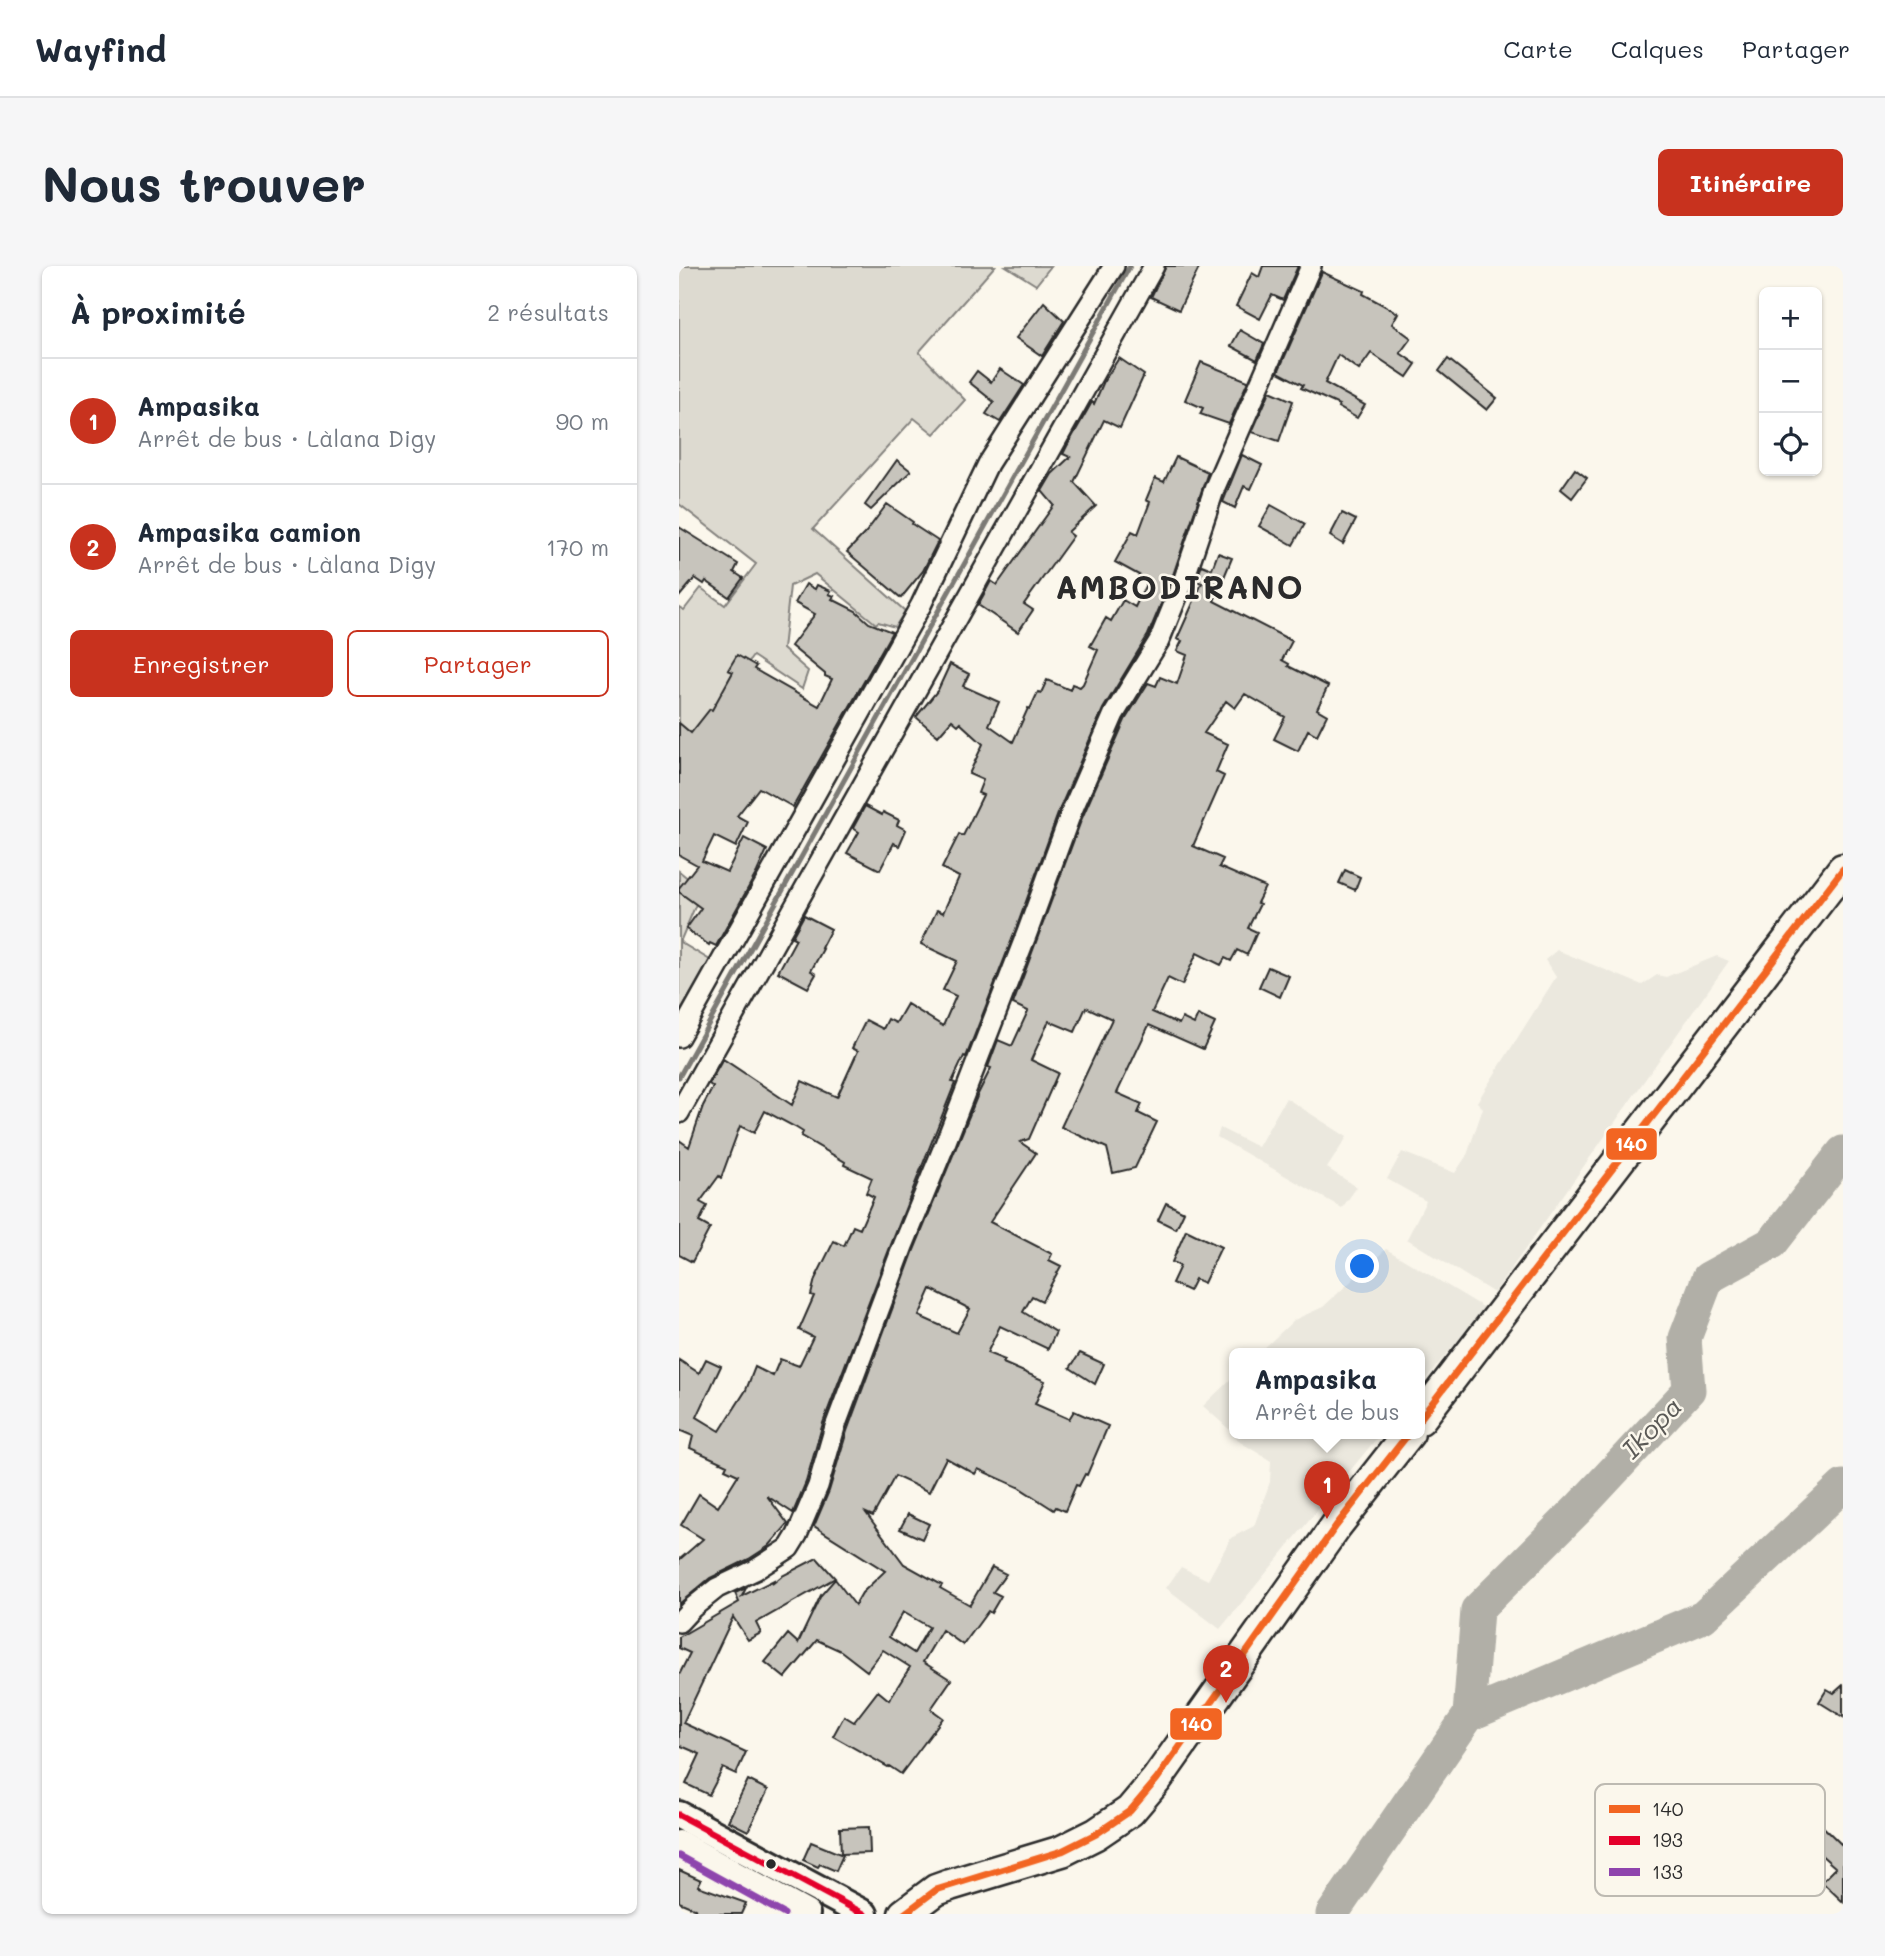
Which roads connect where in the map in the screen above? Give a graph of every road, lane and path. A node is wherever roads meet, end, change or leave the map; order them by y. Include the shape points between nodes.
1 (1114, 266) edge
2 (1154, 266) edge
3 (1311, 266) edge
4 (1843, 869) edge
5 (679, 1037) edge
6 (679, 1113) edge
7 (1425, 1412) edge
8 (1404, 1439) edge
9 (679, 1622) edge
10 (679, 1815) edge
11 (679, 1843) edge
12 (979, 1877) junction
13 (806, 1914) edge
14 (864, 1914) edge
15 (904, 1914) edge
16 (942, 1914) edge

1 - 5 street via 988,464 921,605
2 - 6 street
3 - 9 street via 1215,486 1160,641 1114,714 1071,813 902,1246 797,1535 789,1548 717,1588
4 - 7 main road
8 - 12 main road via 1130,1811 1062,1851
10 - 14 main road
11 - 13 main road
12 - 15 main road via 936,1890
12 - 16 main road via 955,1896

